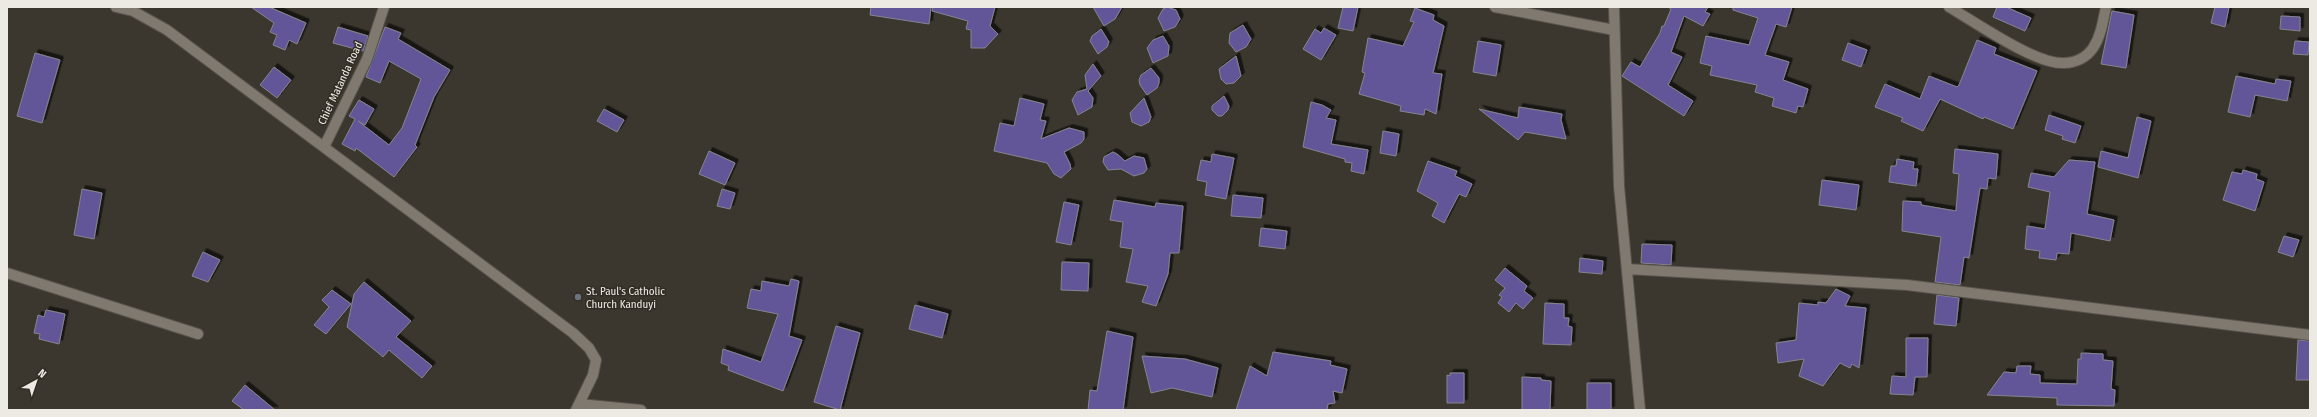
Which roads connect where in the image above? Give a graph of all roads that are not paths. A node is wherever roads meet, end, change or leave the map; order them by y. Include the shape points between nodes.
1 (116, 7) edge
2 (384, 7) edge
3 (1495, 7) edge
4 (1614, 7) edge
5 (1949, 7) edge
6 (2106, 7) edge
7 (1614, 30) junction
8 (324, 147) junction
9 (1627, 269) junction
10 (7, 273) edge
11 (198, 334) dead end
12 (2310, 335) edge
13 (577, 407) edge
14 (641, 410) edge
15 (1640, 410) edge

1 - 8 street via 133,11 167,30
2 - 8 street, Chief Matanda Road via 367,59
3 - 7 street
4 - 7 street
5 - 6 street via 2015,45 2049,61 2063,64 2084,58 2092,49 2098,40
7 - 9 street via 1619,186
8 - 13 street via 573,333 589,348 596,360 593,376
9 - 12 street via 1907,285
9 - 15 street
10 - 11 street
13 - 14 street

